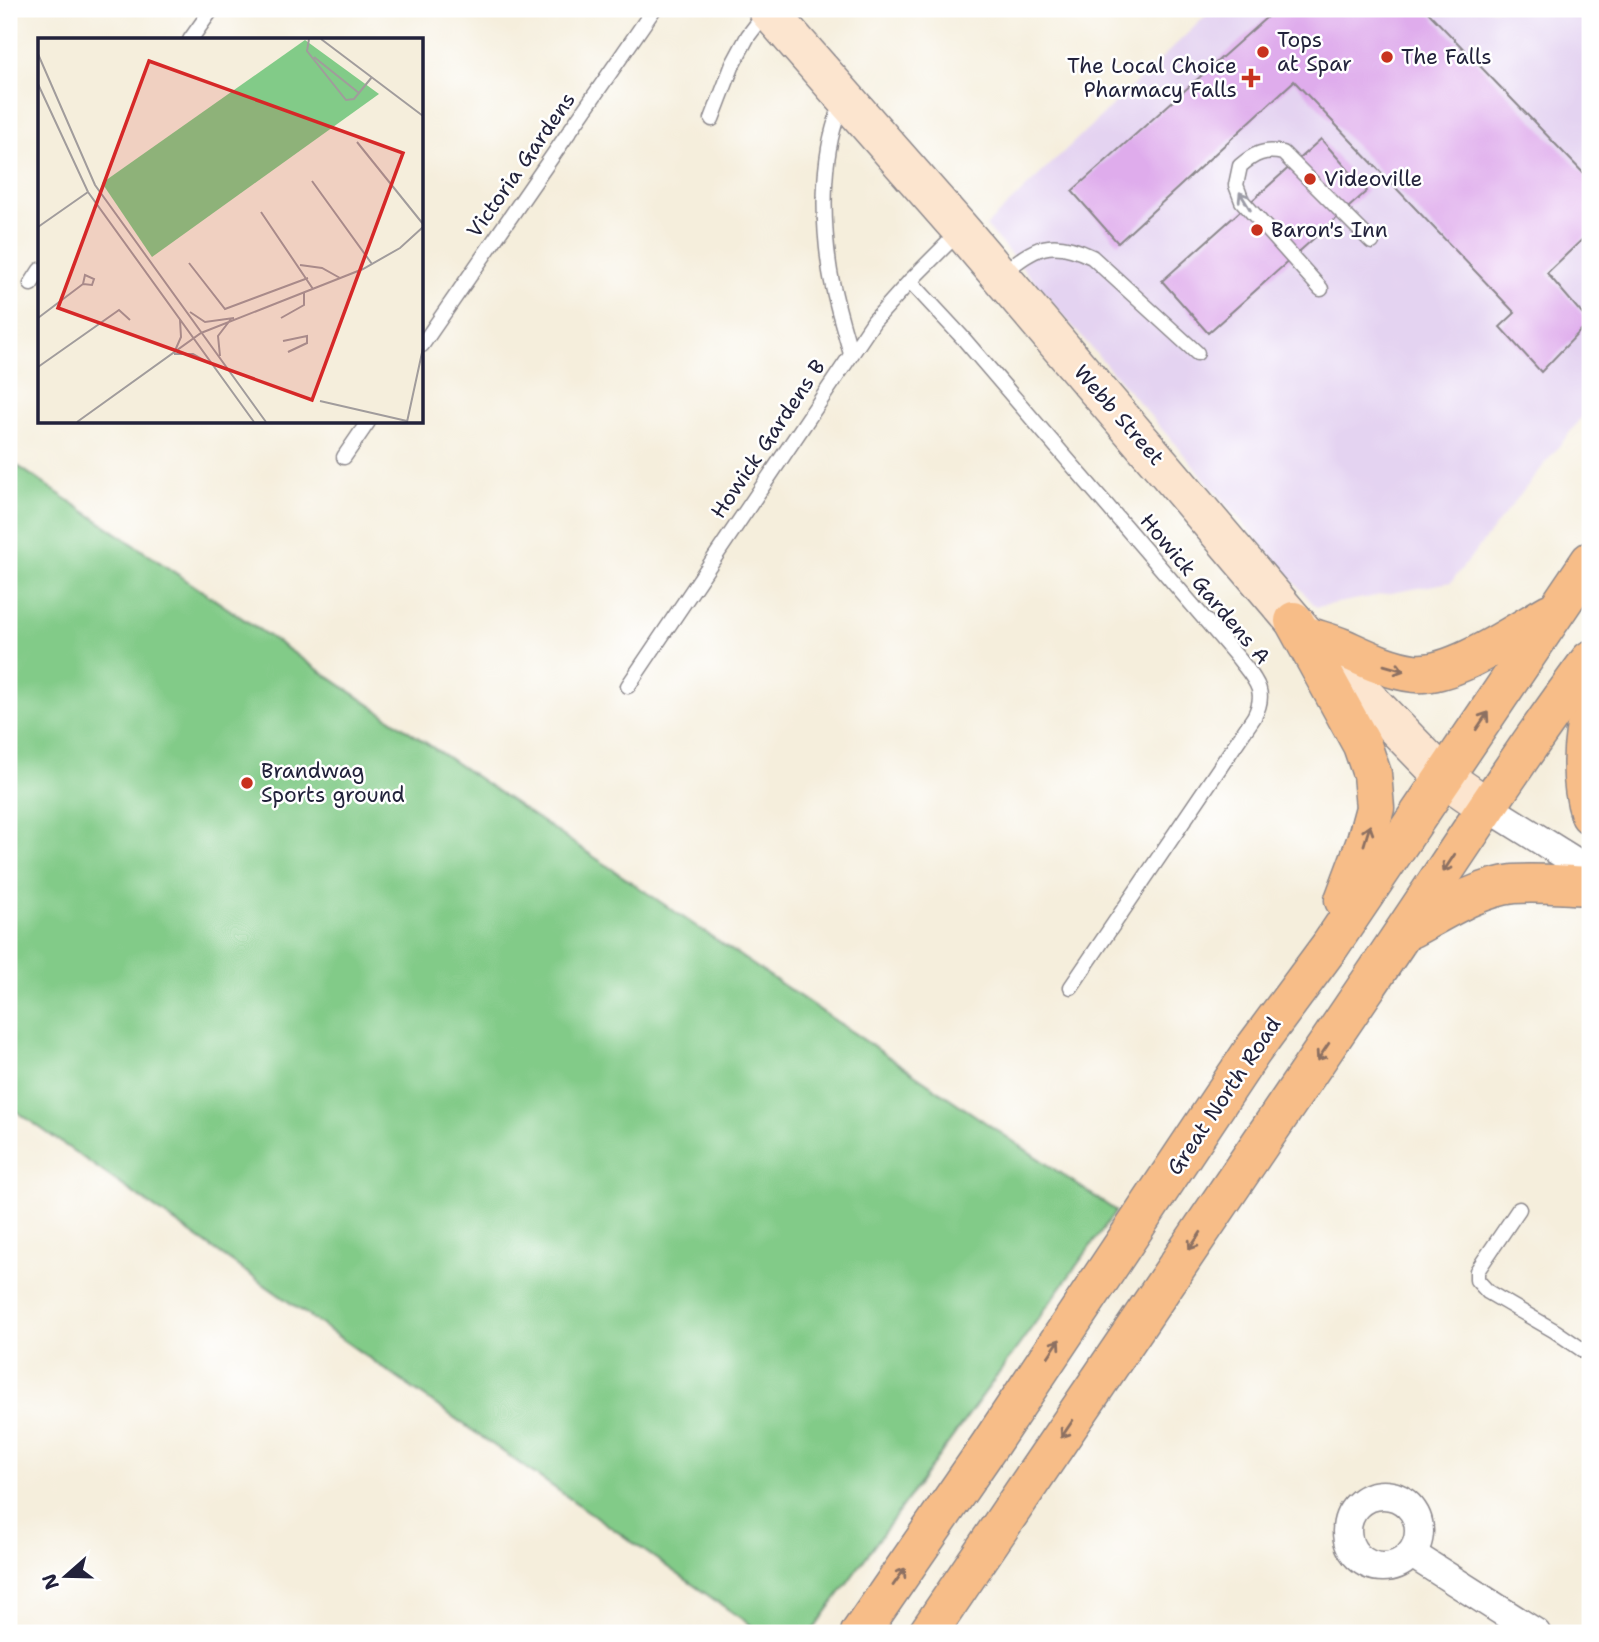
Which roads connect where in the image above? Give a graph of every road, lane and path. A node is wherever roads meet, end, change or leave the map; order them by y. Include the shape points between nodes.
1 (212, 9) edge
2 (654, 9) edge
3 (767, 9) edge
4 (191, 38) edge
5 (845, 98) junction
6 (712, 119) dead end
7 (961, 230) junction
8 (1372, 242) dead end
9 (38, 273) edge
10 (999, 276) junction
11 (910, 281) junction
12 (31, 284) dead end
13 (1321, 289) dead end
14 (424, 342) edge
15 (1197, 353) dead end
16 (851, 354) junction
17 (367, 424) edge
18 (344, 457) dead end
19 (1590, 561) edge
20 (1560, 607) junction
21 (1300, 628) junction
22 (1590, 660) edge
23 (628, 685) dead end
24 (1590, 708) edge
25 (1444, 777) junction
26 (1486, 806) junction
27 (1590, 815) edge
28 (1590, 871) edge
29 (1590, 886) edge
30 (1404, 933) junction
31 (1330, 946) junction
32 (1071, 987) dead end
33 (1519, 1209) dead end
34 (1590, 1355) edge
35 (1412, 1554) dead end
36 (860, 1633) edge
37 (928, 1633) edge
38 (1536, 1633) edge

1 - 4 lane
2 - 14 lane, Victoria Gardens
3 - 5 street, Webb Street
3 - 6 lane via 733,64
5 - 7 street, Webb Street
5 - 16 lane via 832,130 825,179 829,266
7 - 10 street, Webb Street
7 - 11 lane, Howick Gardens B
13 -> 8 lane via 1242,201 1237,185 1240,166 1270,150 1283,153
9 - 12 lane
10 - 15 lane via 1037,249 1053,245 1075,248 1099,263
10 - 21 street, Webb Street
11 - 16 lane, Howick Gardens B
11 - 32 lane, Howick Gardens A via 1230,648 1260,691 1254,718
16 - 23 lane, Howick Gardens B
17 - 18 lane
19 - 20 main road, Great North Road
21 -> 20 main road via 1394,668 1428,672 1482,652
25 -> 20 main road, Great North Road
21 - 25 street, Webb Street
31 -> 21 main road via 1375,808 1372,774 1362,745
22 - 26 main road
24 - 27 main road via 1582,767
25 - 26 street, Webb Street
25 - 31 main road, Great North Road
26 - 28 street
26 -> 30 main road
29 - 30 main road via 1538,883 1490,889
30 -> 37 main road
36 -> 31 main road, Great North Road via 1253,1050
33 - 34 lane via 1477,1271 1477,1280 1488,1292
35 - 38 street

